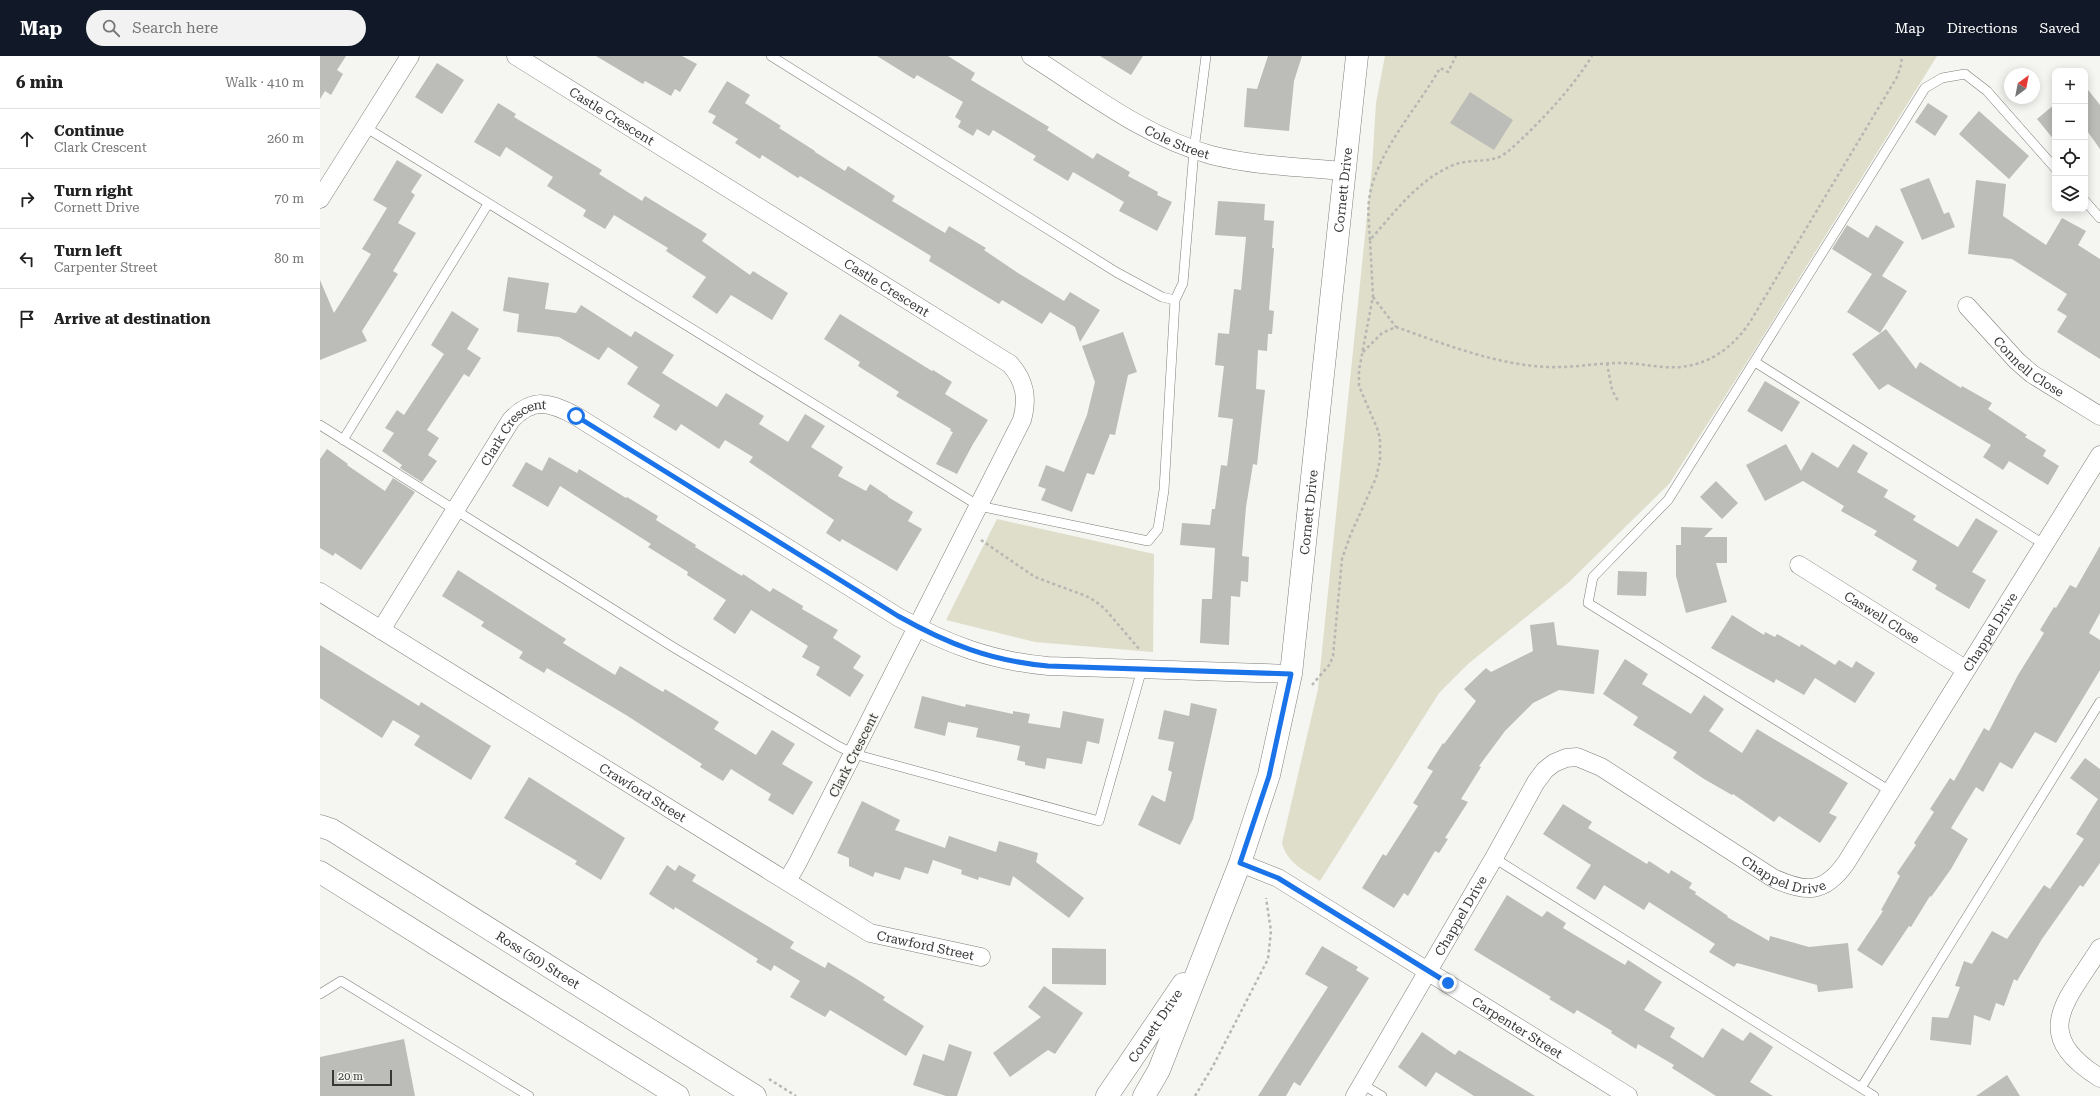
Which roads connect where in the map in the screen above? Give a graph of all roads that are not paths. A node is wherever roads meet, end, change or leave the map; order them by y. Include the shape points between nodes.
1 (410, 56) edge
2 (516, 56) edge
3 (771, 56) edge
4 (1031, 56) edge
5 (1206, 56) edge
6 (1357, 56) edge
7 (1053, 62) edge
8 (365, 127) junction
9 (1194, 150) junction
10 (2052, 165) edge
11 (1344, 171) junction
12 (320, 199) edge
13 (488, 204) junction
14 (2088, 204) edge
15 (2100, 218) edge
16 (1175, 300) junction
17 (1967, 306) dead end
18 (1755, 362) junction
19 (2100, 416) edge
20 (320, 425) edge
21 (343, 440) junction
22 (2100, 455) edge
23 (979, 506) junction
24 (456, 510) junction
25 (2045, 545) junction
26 (1799, 565) dead end
27 (320, 592) edge
28 (918, 628) junction
29 (381, 630) junction
30 (1965, 669) junction
31 (1149, 670) junction
32 (1291, 674) junction
33 (2100, 702) edge
34 (854, 754) junction
35 (1890, 791) junction
36 (320, 826) edge
37 (1494, 858) junction
38 (1240, 863) junction
39 (320, 872) edge
40 (787, 881) junction
41 (2100, 948) edge
42 (1203, 955) junction
43 (981, 957) dead end
44 (1428, 971) junction
45 (320, 994) edge
46 (2100, 1078) edge
47 (1861, 1088) junction
48 (1359, 1090) edge
49 (529, 1096) edge
50 (678, 1096) edge
51 (755, 1096) edge
52 (1107, 1096) edge
53 (1144, 1096) edge
54 (1382, 1096) edge
55 (1628, 1096) edge
56 (1874, 1096) edge

1 - 8 street
2 - 23 street, Castle Crescent via 1010,364 1025,390 1024,411 1022,420
3 - 16 lane via 1116,272 1162,297
4 - 7 street, Cole Street
5 - 9 lane
6 - 11 street, Cornett Drive
7 - 9 street, Cole Street via 1138,124
8 - 12 street
8 - 13 lane
9 - 11 street, Cole Street via 1233,160
9 - 16 lane via 1182,283
10 - 18 lane via 1987,91 1965,74 1942,78 1925,88
11 - 32 street, Cornett Drive
13 - 21 lane
13 - 23 lane
14 - 15 lane
16 - 23 lane via 1164,490 1158,529 1148,541
17 - 19 street, Connell Close via 2032,374
18 - 25 lane
18 - 35 lane via 1668,500 1593,577 1588,603
20 - 21 lane
21 - 24 lane
22 - 25 street, Chappel Drive
23 - 28 street, Castle Crescent
24 - 28 street, Clark Crescent via 511,420 520,410 541,403 553,405 576,416
24 - 29 street, Clark Crescent
24 - 34 lane via 673,647
25 - 30 street, Chappel Drive
26 - 30 street, Caswell Close
27 - 29 street, Crawford Street
28 - 31 street, Clark Crescent via 953,645 1008,661 1048,666
28 - 34 street, Clark Crescent
29 - 40 street, Crawford Street
30 - 35 street, Chappel Drive
31 - 32 street, Clark Crescent
31 - 34 lane via 1098,822
32 - 38 street, Cornett Drive via 1269,776
33 - 47 lane
34 - 40 street, Clark Crescent
35 - 37 street, Chappel Drive via 1839,873 1820,887 1806,889 1790,886 1773,878 1601,767 1577,757 1566,758 1545,770 1536,782
36 - 51 street, Ross (50) Street via 332,830
37 - 44 street, Chappel Drive
37 - 47 lane
38 - 42 street, Cornett Drive
38 - 44 street, Carpenter Street via 1278,878
39 - 50 street
40 - 43 street, Crawford Street via 870,933
41 - 46 street via 2062,1011 2059,1025 2060,1037 2066,1049 2074,1059
42 - 52 street, Cornett Drive
42 - 53 street, Cornett Drive via 1159,1070
44 - 48 street, Chappel Drive
44 - 55 street, Carpenter Street
45 - 49 lane via 341,981
47 - 56 lane
48 - 54 lane

